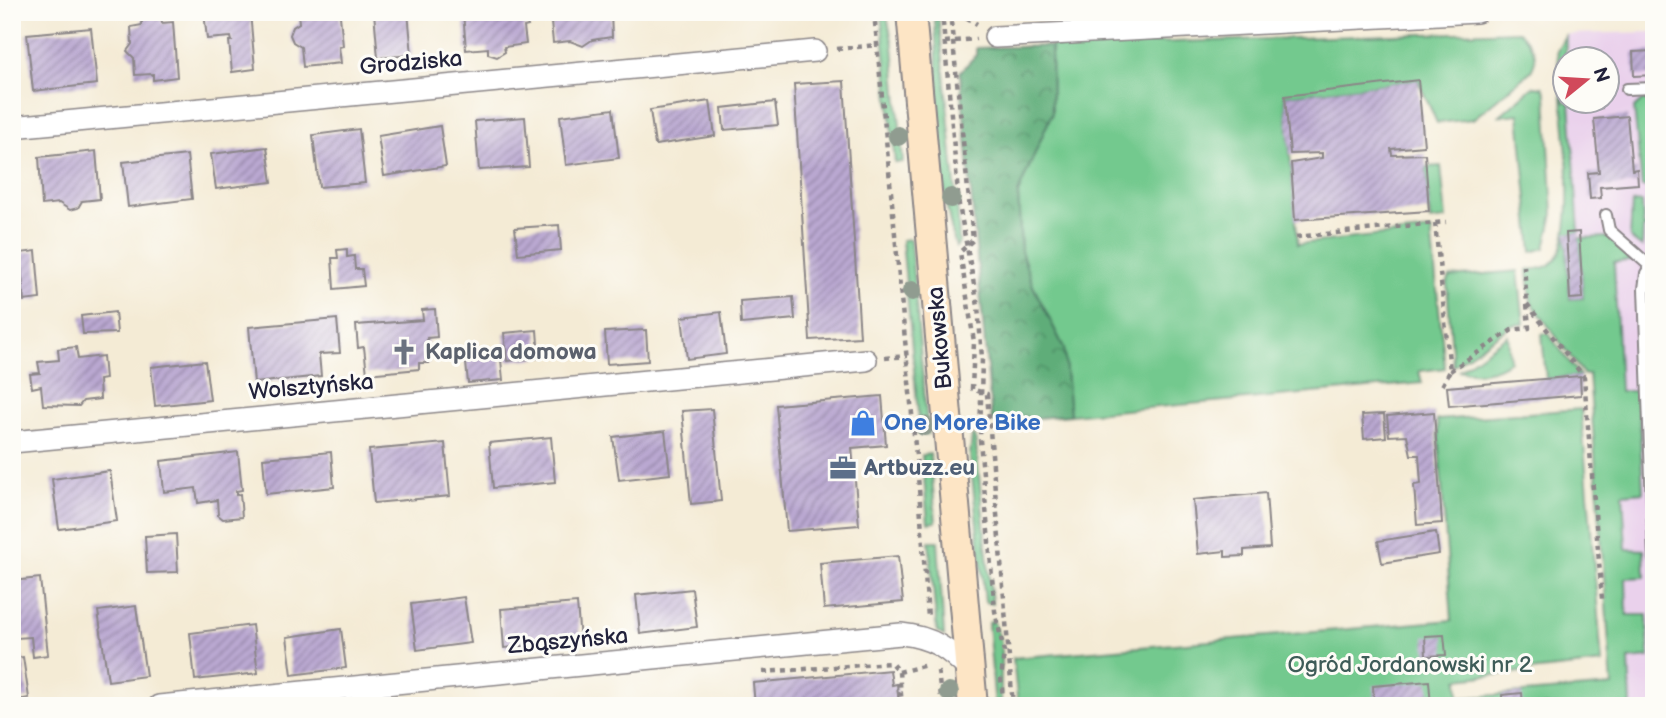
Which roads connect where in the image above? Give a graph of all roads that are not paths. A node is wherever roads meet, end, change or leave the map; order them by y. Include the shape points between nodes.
1 (911, 12) edge
2 (1477, 12) edge
3 (995, 37) road end
4 (815, 51) road end
5 (1654, 88) edge
6 (1628, 89) dead end
7 (12, 127) edge
8 (1606, 215) dead end
9 (1652, 264) edge
10 (866, 360) dead end
11 (12, 442) edge
12 (1654, 559) edge
13 (970, 671) junction
14 (159, 706) edge
15 (973, 706) edge

1 - 13 main road, Bukowska
2 - 3 street
4 - 7 street, Grodziska
5 - 6 lane
8 - 9 lane via 1609,230
9 - 12 lane via 1644,289
10 - 11 street, Wolsztyńska
13 - 14 street, Zbąszyńska via 931,639 889,635
13 - 15 main road, Bukowska

